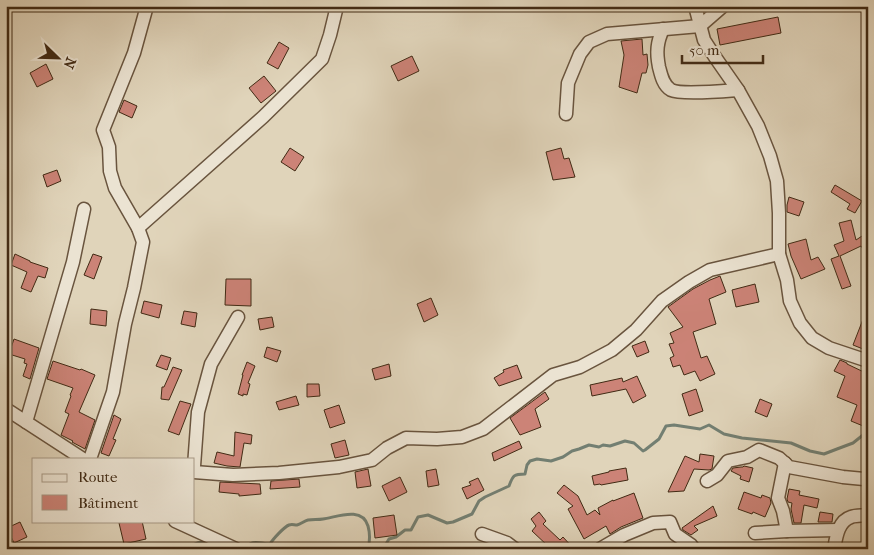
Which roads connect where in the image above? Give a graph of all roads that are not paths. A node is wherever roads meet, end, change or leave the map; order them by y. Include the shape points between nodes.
1 (147, 6) edge
2 (337, 6) edge
3 (695, 6) edge
4 (723, 6) edge
5 (700, 26) junction
6 (664, 29) junction
7 (738, 90) junction
8 (566, 114) dead end
9 (84, 209) dead end
10 (138, 228) junction
11 (779, 254) junction
12 (238, 317) dead end
13 (868, 361) edge
14 (6, 409) edge
15 (26, 422) junction
16 (81, 458) edge
17 (90, 458) edge
18 (195, 458) edge
19 (785, 462) junction
20 (195, 472) edge
21 (868, 478) edge
22 (707, 481) dead end
23 (868, 516) edge
24 (177, 522) edge
25 (838, 530) junction
26 (787, 531) junction
27 (755, 533) dead end
28 (482, 534) dead end
29 (615, 545) edge
30 (236, 549) edge
31 (515, 549) edge
32 (600, 549) edge
33 (694, 549) edge
34 (834, 549) edge

1 - 10 street via 134,54 103,130 115,188
2 - 10 street via 322,59 263,117
3 - 5 street
4 - 5 street
5 - 6 street
5 - 7 street via 704,40
6 - 7 street via 658,41 658,62 663,81 672,90
6 - 8 street via 607,34 589,42 580,54 568,83
7 - 11 street via 758,126 777,181
9 - 15 street via 73,262
10 - 17 street via 142,242 113,392
11 - 13 street via 790,302 812,338 829,348
11 - 20 street via 710,270 689,282 662,301 636,330 612,350 580,367 553,375 476,432 462,437 406,438 372,460 339,468 233,475
12 - 18 street via 211,364 198,412
14 - 15 street
15 - 16 street
19 - 21 street via 789,467 842,478
19 - 22 street via 759,450 747,457 728,461 717,475
19 - 26 street via 778,498
23 - 25 street via 850,517
24 - 30 street
25 - 26 street
25 - 34 street
26 - 27 street
28 - 31 street
29 - 32 street
29 - 33 street via 624,535 653,522 670,522 675,534

